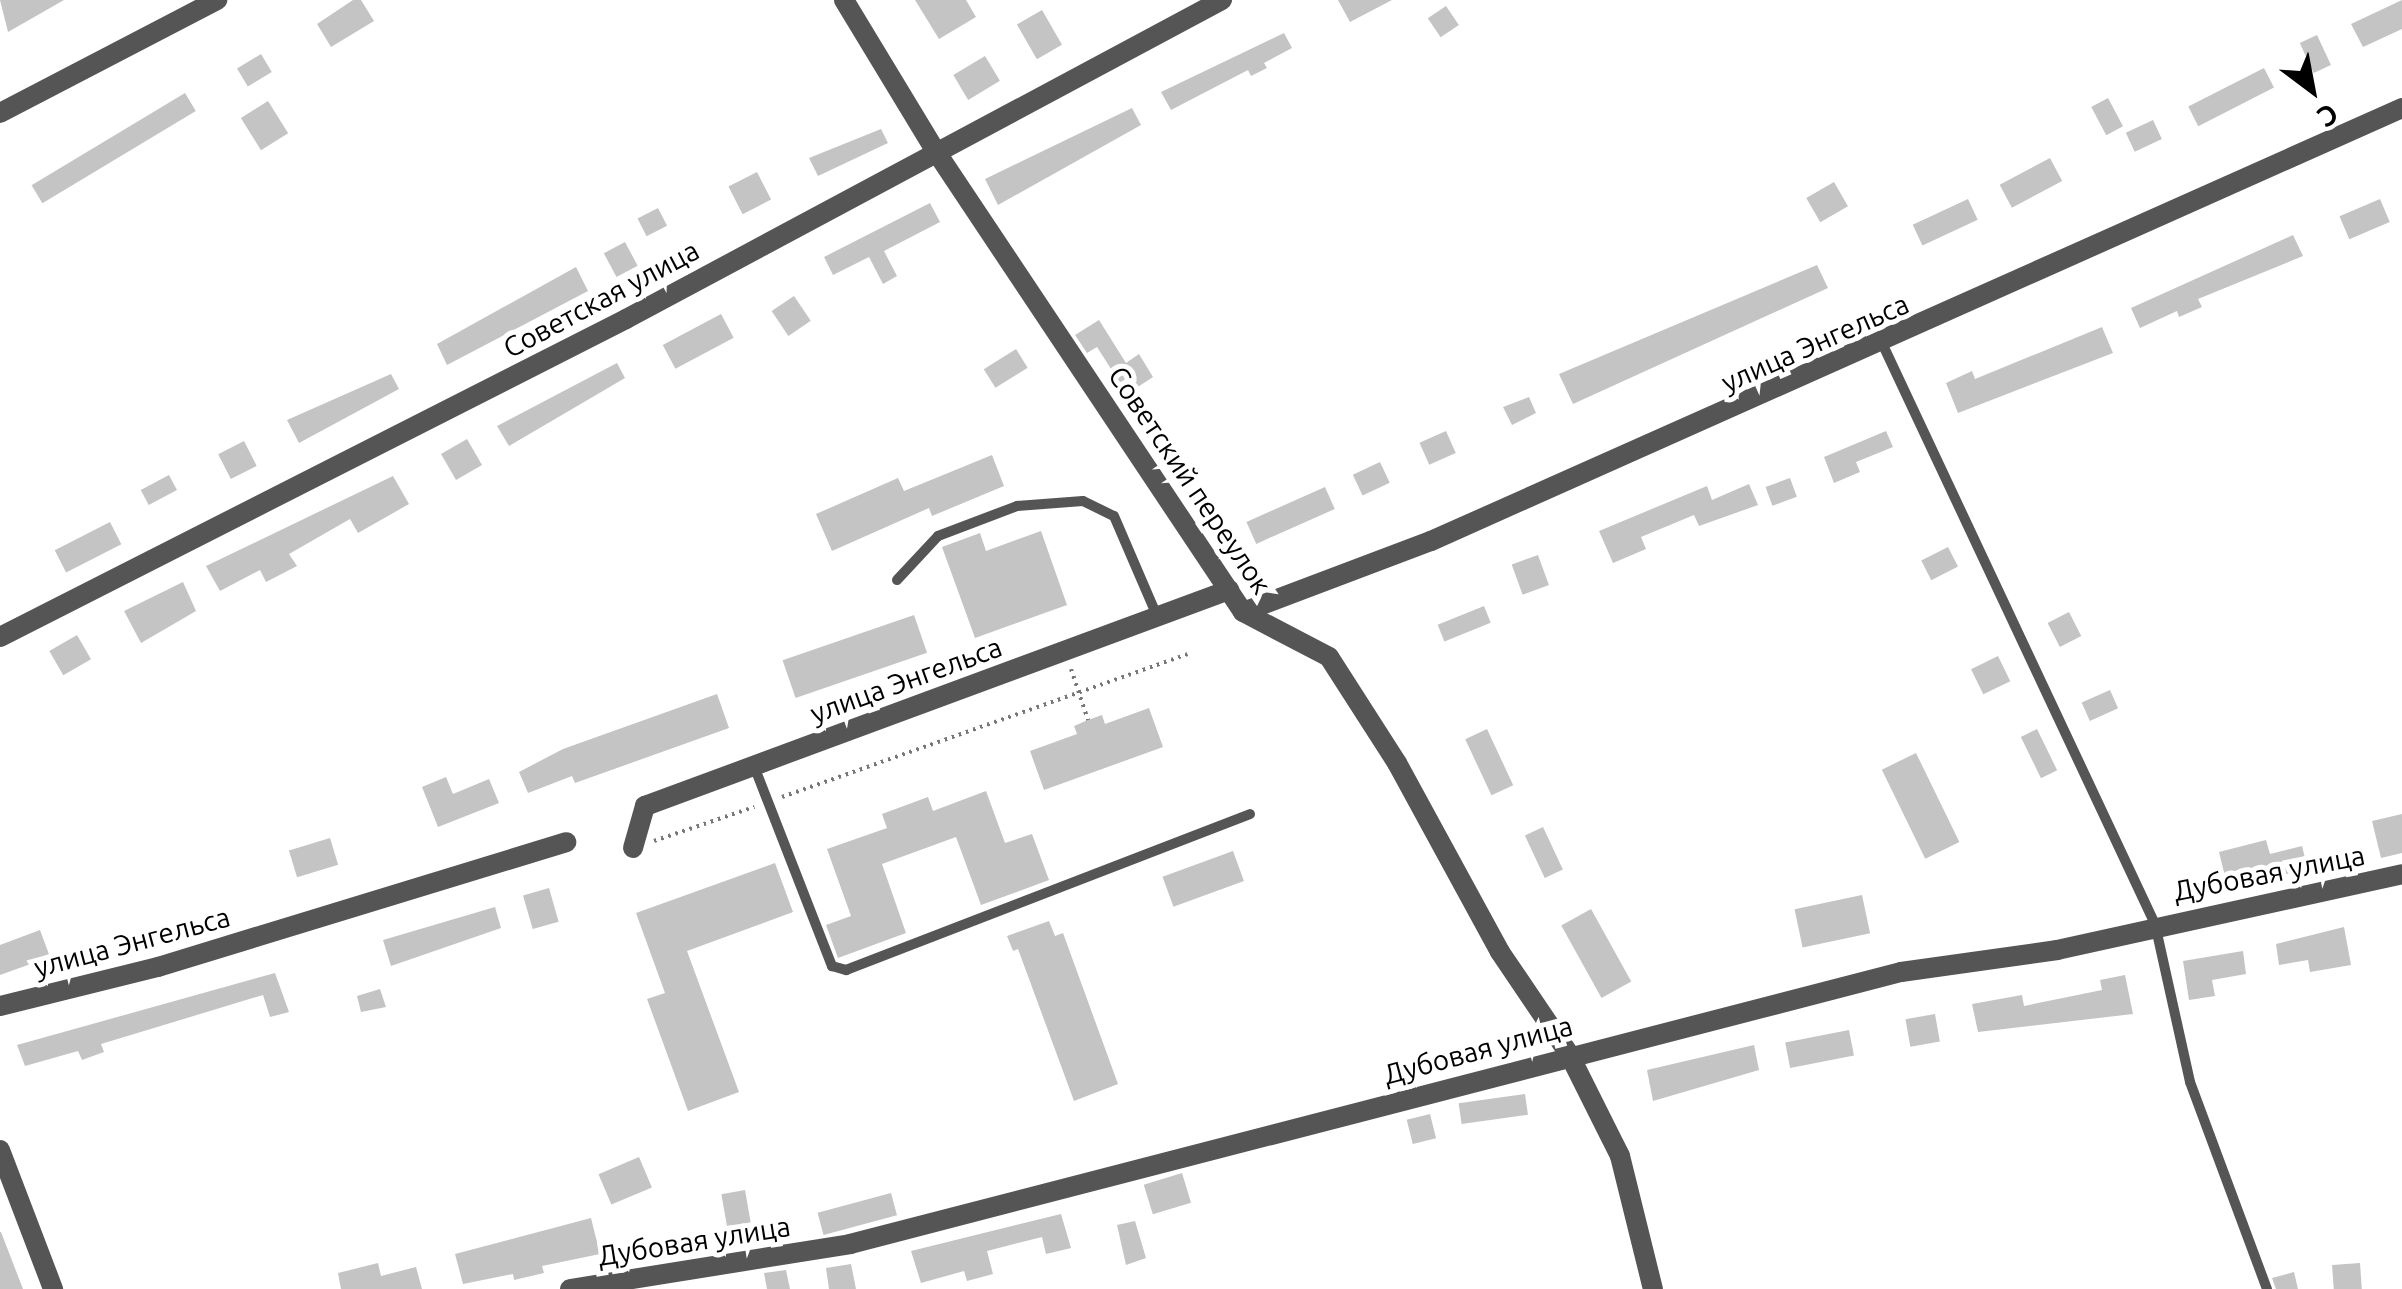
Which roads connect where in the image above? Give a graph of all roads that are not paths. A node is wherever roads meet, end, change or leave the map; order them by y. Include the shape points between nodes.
1 (216, 0) edge
2 (844, 0) edge
3 (1222, 0) edge
4 (2402, 108) edge
5 (0, 113) edge
6 (935, 150) junction
7 (1882, 343) junction
8 (897, 580) dead end
9 (1228, 590) junction
10 (1243, 612) junction
11 (1158, 616) junction
12 (0, 637) edge
13 (754, 766) junction
14 (1250, 814) dead end
15 (566, 842) dead end
16 (633, 848) road end
17 (2402, 874) edge
18 (2155, 924) junction
19 (0, 1006) edge
20 (1570, 1054) junction
21 (0, 1150) edge
22 (53, 1289) edge
23 (570, 1289) edge
24 (1653, 1289) edge
25 (2267, 1289) edge

1 - 5 street
2 - 6 street, Советский переулок
3 - 6 street, Советская улица
4 - 7 street, улица Энгельса
6 - 9 street, Советский переулок
6 - 12 street, Советская улица via 626,320
7 - 10 street, улица Энгельса via 1432,541
7 - 18 lane
8 - 11 lane via 938,536 1017,506 1082,501 1114,516
9 - 10 street, Советский переулок
9 - 11 street, улица Энгельса
10 - 20 street, Советский переулок via 1329,657 1397,763 1500,952
11 - 13 street, улица Энгельса
13 - 14 lane via 832,966 846,970
13 - 16 street, улица Энгельса via 645,806
15 - 19 street, улица Энгельса via 158,967
17 - 18 street, Дубовая улица
18 - 20 street, Дубовая улица via 2057,950 1901,972
18 - 25 lane via 2190,1082
20 - 23 street, Дубовая улица via 850,1244
20 - 24 street, Советский переулок via 1620,1156
21 - 22 street

